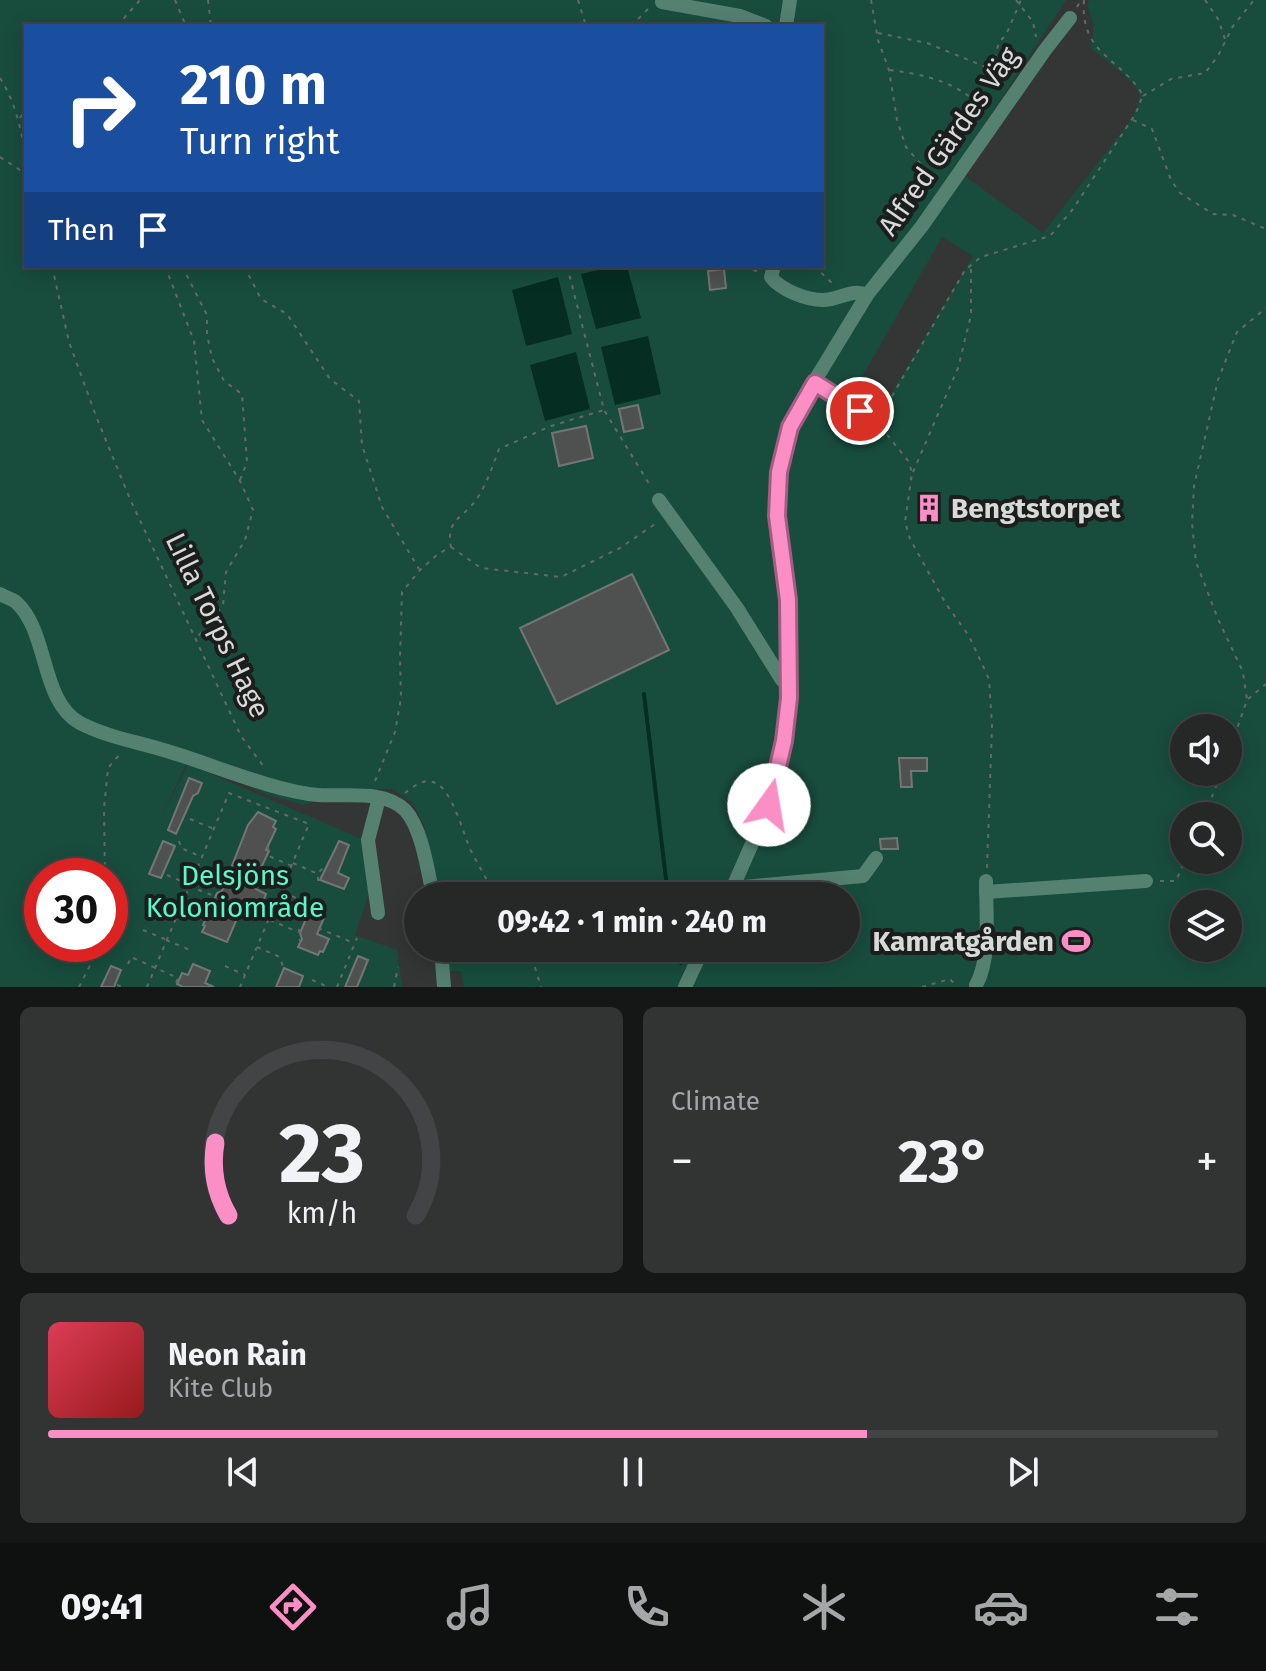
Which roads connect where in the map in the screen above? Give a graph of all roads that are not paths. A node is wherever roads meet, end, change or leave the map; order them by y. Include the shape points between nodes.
1 (790, 0) edge
2 (662, 2) edge
3 (1070, 18) dead end
4 (761, 24) edge
5 (786, 24) edge
6 (773, 268) edge
7 (867, 295) junction
8 (815, 383) junction
9 (860, 411) dead end
10 (659, 500) road end
11 (0, 594) edge
12 (790, 685) junction
13 (373, 797) junction
14 (876, 858) dead end
15 (1146, 881) road end
16 (430, 882) edge
17 (735, 882) edge
18 (814, 882) edge
19 (378, 913) dead end
20 (442, 962) edge
21 (697, 962) edge
22 (973, 986) edge
23 (444, 987) edge
24 (685, 987) edge

1 - 5 street
2 - 4 street
3 - 7 street, Alfred Gärdes Väg
6 - 7 street via 771,277 778,286 824,300 858,291
7 - 8 street, Alfred Gärdes Väg
8 - 9 street
8 - 12 street, Alfred Gärdes Väg via 790,427 779,472 777,516 788,600
10 - 12 street
11 - 13 street via 16,602 29,623 60,707 79,722 315,795
12 - 17 street, Alfred Gärdes Väg via 769,805
13 - 16 street via 396,803 411,817
13 - 19 street via 368,840
14 - 18 street via 863,876
15 - 22 street via 986,886 986,958 984,972
20 - 23 street
21 - 24 street

